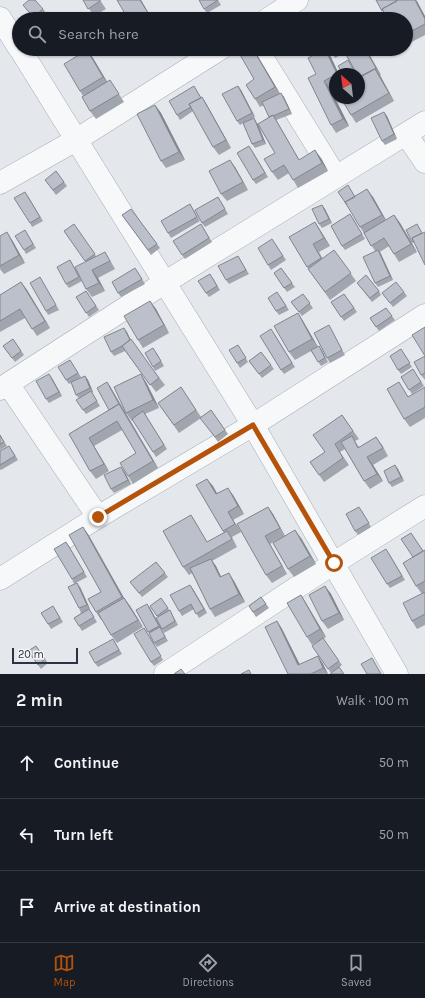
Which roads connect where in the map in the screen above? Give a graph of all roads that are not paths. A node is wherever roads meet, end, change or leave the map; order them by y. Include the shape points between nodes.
1 (298, 0) edge
2 (279, 12) edge
3 (0, 18) edge
4 (12, 37) edge
5 (24, 56) edge
6 (209, 56) edge
7 (261, 56) edge
8 (425, 122) edge
9 (406, 134) junction
10 (76, 140) junction
11 (425, 162) edge
12 (336, 177) junction
13 (0, 183) edge
14 (164, 283) junction
15 (425, 315) edge
16 (4, 387) edge
17 (253, 425) junction
18 (425, 506) edge
19 (98, 517) junction
20 (334, 563) junction
21 (0, 579) edge
22 (165, 674) edge
23 (397, 674) edge

1 - 2 street
3 - 4 street
5 - 10 street
6 - 10 street
7 - 12 street
8 - 9 street
9 - 11 street
9 - 12 street
10 - 13 street
10 - 14 street
12 - 14 street
14 - 16 street
14 - 17 street
15 - 17 street
16 - 19 street
17 - 19 street
17 - 20 street
18 - 20 street
19 - 21 street
20 - 22 street
20 - 23 street

